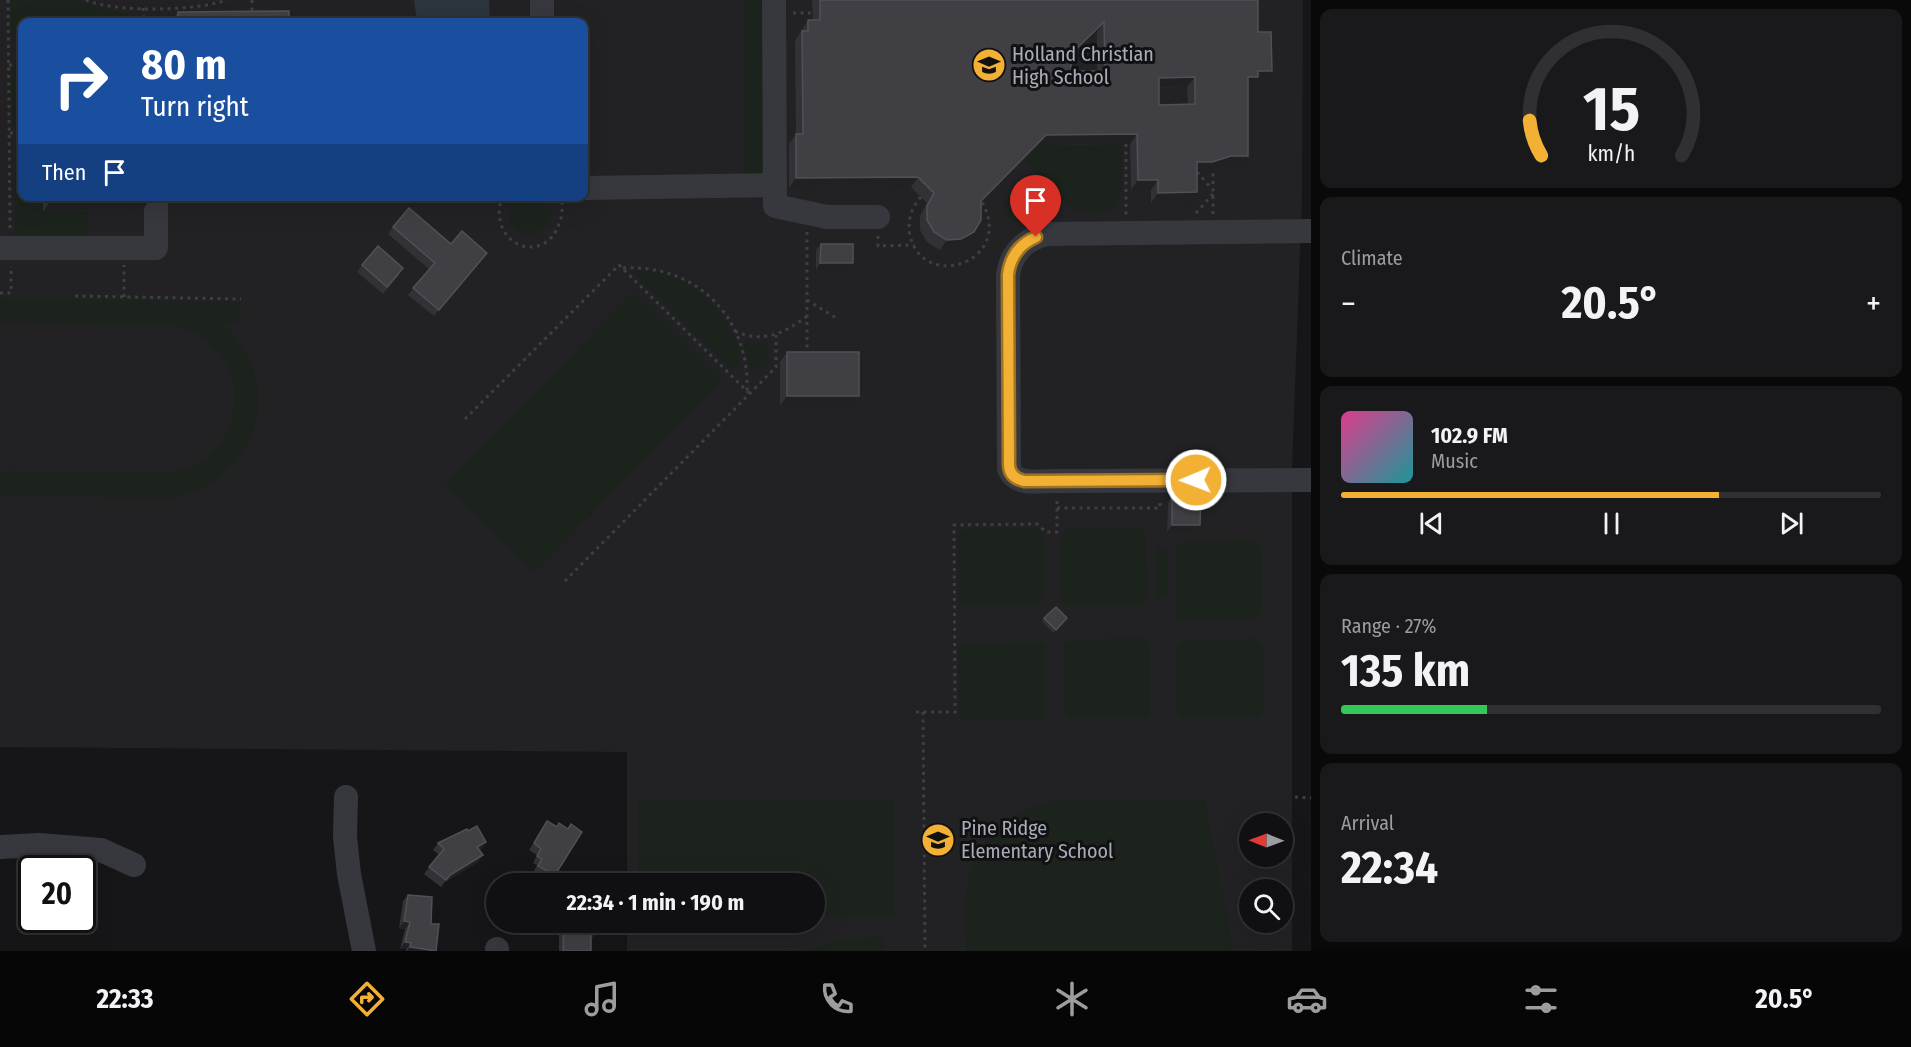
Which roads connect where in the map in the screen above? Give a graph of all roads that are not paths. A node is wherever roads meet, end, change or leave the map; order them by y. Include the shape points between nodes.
1 (542, 0) edge
2 (779, 7) edge
3 (542, 18) edge
4 (775, 185) junction
5 (588, 188) edge
6 (156, 201) edge
7 (878, 217) dead end
8 (1311, 231) edge
9 (7, 249) edge
10 (1311, 480) edge
11 (346, 797) dead end
12 (0, 847) edge
13 (134, 865) dead end
14 (364, 951) edge

1 - 3 street
2 - 4 street
4 - 5 street
4 - 7 street via 775,206 826,217
6 - 9 street via 156,248
8 - 10 street via 1047,234 1019,248 1008,275 1009,469 1016,479
11 - 14 street via 349,874
12 - 13 street via 39,845 101,850

